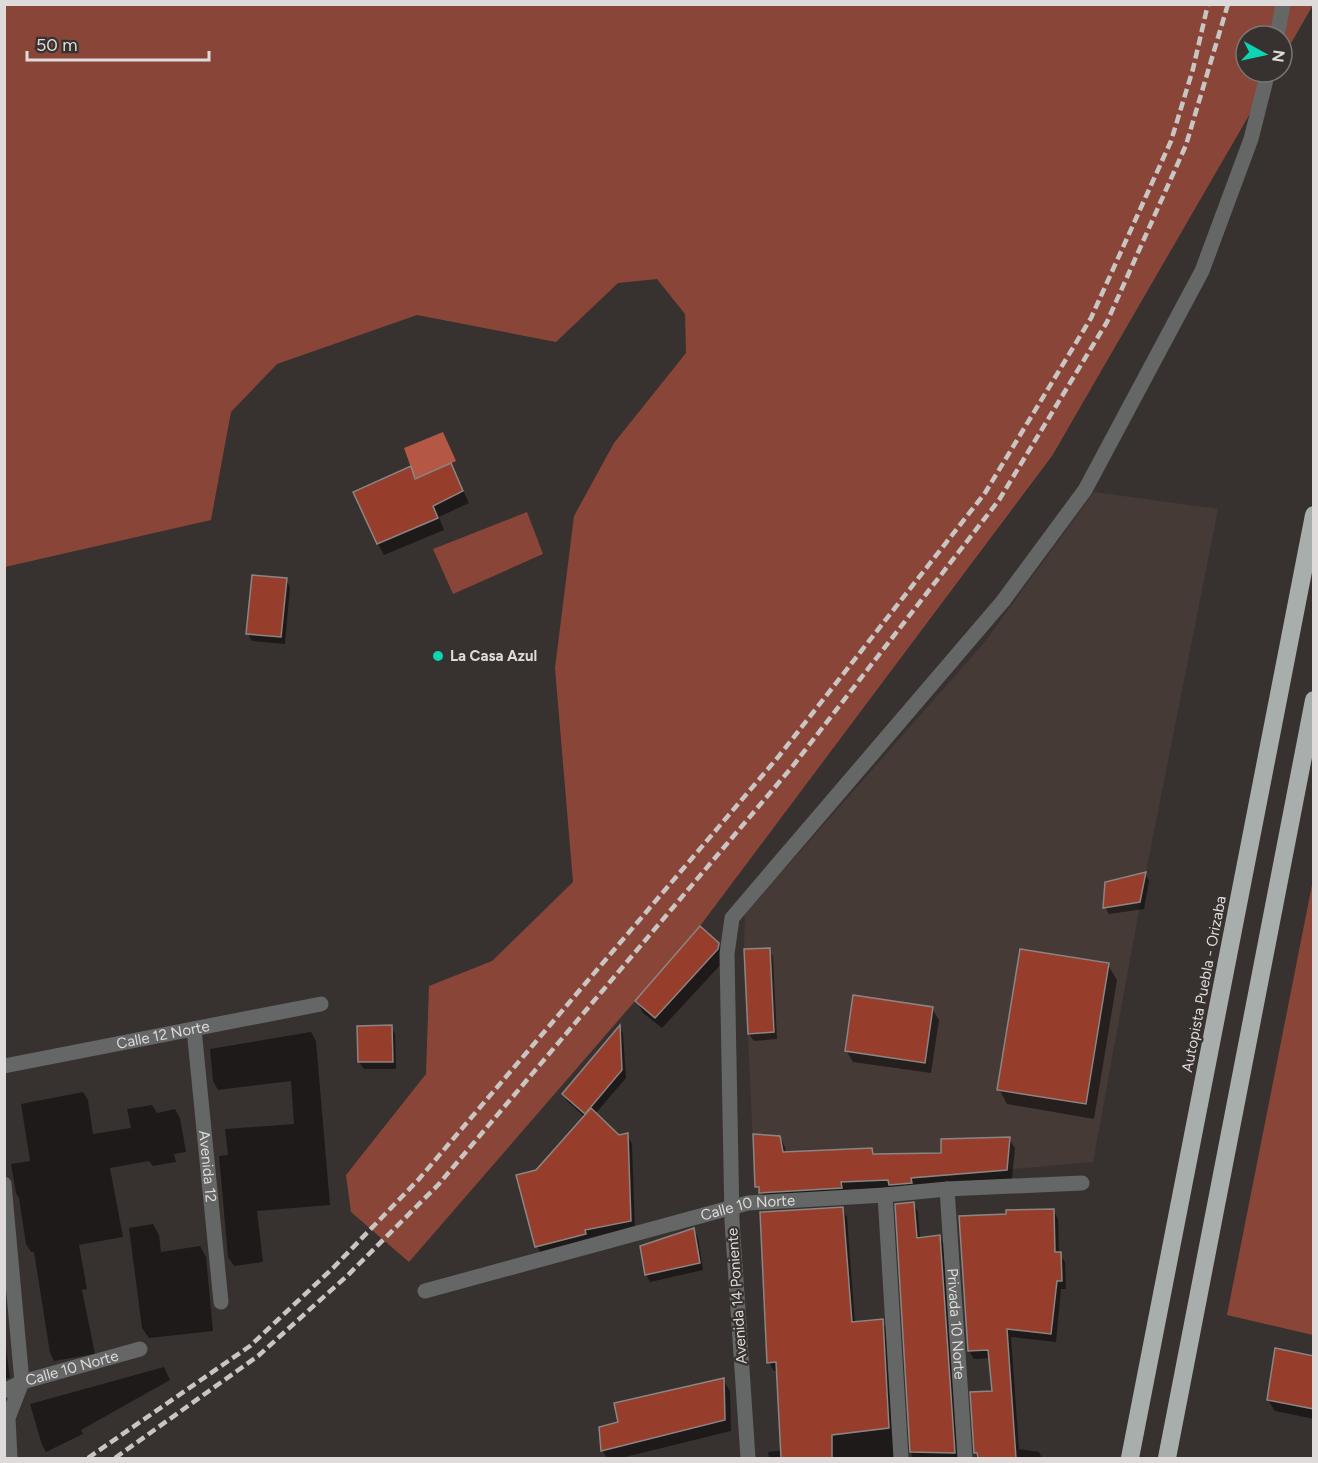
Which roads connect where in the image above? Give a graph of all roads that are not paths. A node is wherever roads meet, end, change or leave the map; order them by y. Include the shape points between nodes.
1 (1283, 4) edge
2 (1279, 24) edge
3 (1265, 84) edge
4 (1314, 516) edge
5 (1314, 700) edge
6 (321, 1004) dead end
7 (194, 1029) junction
8 (4, 1065) edge
9 (1082, 1183) dead end
10 (4, 1184) edge
11 (947, 1189) junction
12 (885, 1195) junction
13 (732, 1209) junction
14 (425, 1290) dead end
15 (221, 1302) dead end
16 (140, 1349) dead end
17 (22, 1382) junction
18 (4, 1390) edge
19 (10, 1458) edge
20 (748, 1458) edge
21 (901, 1458) edge
22 (965, 1458) edge
23 (1130, 1458) edge
24 (1167, 1458) edge

1 - 2 street
3 - 13 street, Avenida 14 Poniente via 1251,139 1202,272 1084,490 1003,601 732,918 727,954
4 - 23 highway, Autopista Puebla - Orizaba
5 - 24 highway
6 - 7 street, Calle 12 Norte
7 - 8 street, Calle 12 Norte
7 - 15 street, Avenida 12
9 - 11 street, Calle 10 Norte
10 - 17 street
11 - 12 street, Calle 10 Norte
11 - 22 street, Privada 10 Norte
12 - 13 street, Calle 10 Norte via 748,1203
12 - 21 street
13 - 14 street, Calle 10 Norte
13 - 20 street, Avenida 14 Poniente
16 - 17 street, Calle 10 Norte
17 - 18 street, Calle 10 Norte
17 - 19 street via 8,1418

